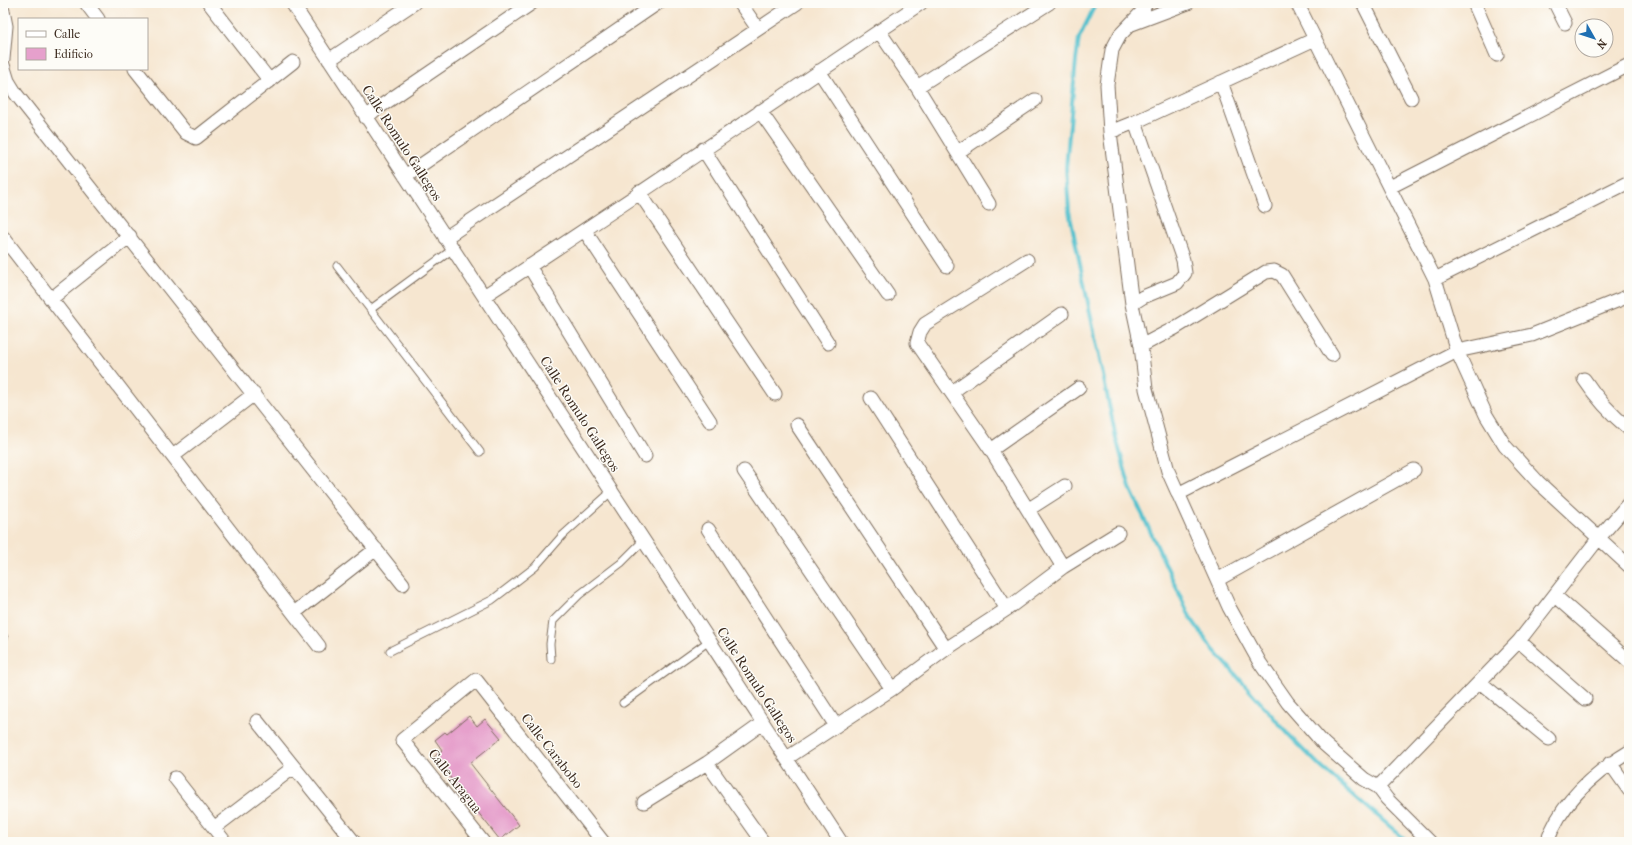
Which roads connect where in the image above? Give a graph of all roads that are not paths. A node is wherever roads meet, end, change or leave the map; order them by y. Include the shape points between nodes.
1 (86, 3) edge
2 (208, 3) edge
3 (292, 3) edge
4 (414, 3) edge
5 (532, 3) edge
6 (658, 3) edge
7 (740, 3) edge
8 (797, 3) edge
9 (921, 3) edge
10 (1049, 3) edge
11 (1146, 3) edge
12 (1188, 3) edge
13 (1297, 3) edge
14 (1363, 3) edge
15 (1474, 3) edge
16 (1555, 3) edge
17 (3, 11) edge
18 (97, 18) edge
19 (1565, 24) dead end
20 (1128, 26) junction
21 (758, 29) junction
22 (879, 31) junction
23 (1315, 39) junction
24 (1498, 55) dead end
25 (3, 59) edge
26 (329, 60) junction
27 (293, 62) dead end
28 (1629, 65) edge
29 (3, 66) edge
30 (137, 70) edge
31 (819, 71) junction
32 (270, 81) junction
33 (1221, 82) junction
34 (6, 84) edge
35 (917, 87) junction
36 (1411, 98) dead end
37 (1035, 100) dead end
38 (760, 111) junction
39 (366, 118) junction
40 (1135, 122) junction
41 (1110, 132) junction
42 (703, 149) junction
43 (958, 152) junction
44 (405, 176) junction
45 (1629, 182) edge
46 (1390, 187) junction
47 (640, 192) junction
48 (989, 204) dead end
49 (1265, 206) dead end
50 (585, 231) junction
51 (130, 236) junction
52 (3, 237) edge
53 (445, 238) junction
54 (453, 249) junction
55 (1027, 260) dead end
56 (337, 266) dead end
57 (529, 266) junction
58 (947, 266) dead end
59 (1435, 279) junction
60 (888, 295) dead end
61 (484, 296) junction
62 (1629, 296) edge
63 (51, 299) junction
64 (1132, 304) junction
65 (371, 309) junction
66 (1062, 314) dead end
67 (828, 343) dead end
68 (1141, 346) junction
69 (1457, 351) junction
70 (1332, 355) dead end
71 (1584, 379) dead end
72 (1079, 388) dead end
73 (952, 392) junction
74 (254, 394) junction
75 (775, 394) dead end
76 (871, 398) dead end
77 (710, 421) dead end
78 (797, 425) dead end
79 (1629, 429) edge
80 (991, 450) junction
81 (480, 452) dead end
82 (173, 456) junction
83 (645, 456) dead end
84 (1414, 470) dead end
85 (744, 471) dead end
86 (1065, 486) dead end
87 (612, 491) junction
88 (1178, 494) junction
89 (1629, 503) edge
90 (1029, 509) junction
91 (708, 529) dead end
92 (1118, 533) dead end
93 (1598, 539) junction
94 (644, 540) junction
95 (376, 549) junction
96 (1629, 566) edge
97 (1063, 568) junction
98 (1217, 580) junction
99 (403, 584) dead end
100 (1555, 596) junction
101 (1007, 609) junction
102 (294, 613) junction
103 (709, 641) junction
104 (1520, 641) junction
105 (320, 646) dead end
106 (946, 649) junction
107 (390, 651) dead end
108 (552, 659) dead end
109 (1629, 661) edge
110 (1481, 682) junction
111 (892, 689) junction
112 (1585, 699) dead end
113 (623, 703) dead end
114 (257, 721) dead end
115 (763, 723) junction
116 (836, 726) junction
117 (1549, 739) dead end
118 (402, 740) joint
119 (1629, 752) edge
120 (787, 758) junction
121 (707, 763) junction
122 (1610, 763) junction
123 (294, 767) junction
124 (175, 778) dead end
125 (1378, 787) junction
126 (1629, 790) edge
127 (644, 802) dead end
128 (214, 828) junction
129 (225, 842) edge
130 (354, 842) edge
131 (483, 842) edge
132 (603, 842) edge
133 (763, 842) edge
134 (842, 842) edge
135 (1430, 842) edge
136 (1547, 842) edge

1 - 18 street
2 - 32 street
3 - 26 street, Calle Romulo Gallegos
4 - 26 street
5 - 39 street
6 - 44 street
7 - 21 street
8 - 21 street
9 - 22 street
10 - 35 street
11 - 20 street via 1141,13
12 - 20 street
13 - 23 street
14 - 36 street
15 - 24 street
16 - 19 street
17 - 25 street via 6,26
20 - 41 street via 1112,50 1107,85
21 - 53 street
22 - 31 street
22 - 35 street
23 - 33 street
23 - 46 street
26 - 39 street, Calle Romulo Gallegos
27 - 32 street
28 - 46 street
29 - 34 street
30 - 32 street via 186,133 196,138
31 - 38 street
31 - 58 street
33 - 40 street
33 - 49 street
34 - 51 street
35 - 43 street
37 - 43 street
38 - 42 street
38 - 60 street
39 - 44 street, Calle Romulo Gallegos
40 - 41 street
40 - 64 street via 1183,260 1185,273 1177,283
41 - 64 street
42 - 47 street
42 - 67 street
43 - 48 street
44 - 53 street, Calle Romulo Gallegos
45 - 59 street
46 - 59 street
47 - 50 street
47 - 75 street
50 - 57 street
50 - 77 street
51 - 63 street
51 - 74 street
52 - 63 street
53 - 54 street, Calle Romulo Gallegos
54 - 61 street, Calle Romulo Gallegos
54 - 65 lane
55 - 73 street via 925,324 920,332 917,343
56 - 65 lane
57 - 61 street
57 - 83 street
59 - 69 street
61 - 87 street, Calle Romulo Gallegos
62 - 69 street via 1532,335
63 - 82 street
64 - 68 street
65 - 81 lane
66 - 73 street
68 - 70 street via 1266,272 1274,271 1282,275
68 - 88 street via 1153,420 1168,471
69 - 88 street
69 - 93 street via 1486,415 1505,446 1538,482
71 - 79 street via 1600,401
72 - 80 street
73 - 80 street
74 - 82 street
74 - 95 street
76 - 101 street
78 - 106 street
80 - 90 street
82 - 102 street
84 - 98 street
85 - 111 street
86 - 90 street
87 - 94 street, Calle Romulo Gallegos
87 - 107 lane via 562,536 536,567 492,600
88 - 98 street
89 - 93 street
90 - 97 street
91 - 116 street
92 - 97 street
93 - 96 street
93 - 100 street
94 - 103 street, Calle Romulo Gallegos
94 - 108 lane via 553,621 550,644
95 - 99 street
95 - 102 street
97 - 101 street
98 - 125 street via 1260,663 1288,703 1324,744 1364,779
100 - 104 street
100 - 109 street
101 - 106 street
102 - 105 street
103 - 113 lane
103 - 115 street, Calle Romulo Gallegos
104 - 110 street
104 - 112 street
106 - 111 street
110 - 117 street
110 - 125 street
111 - 116 street
114 - 123 street
115 - 120 street, Calle Romulo Gallegos
115 - 121 street
116 - 120 street
118 - 131 street, Calle Aragua
118 - 132 street, Calle Carabobo via 476,680
119 - 122 street
120 - 134 street, Calle Romulo Gallegos
121 - 127 street
121 - 133 street
122 - 126 street
122 - 136 street via 1565,807
123 - 128 street
123 - 130 street
124 - 128 street
125 - 135 street
128 - 129 street

